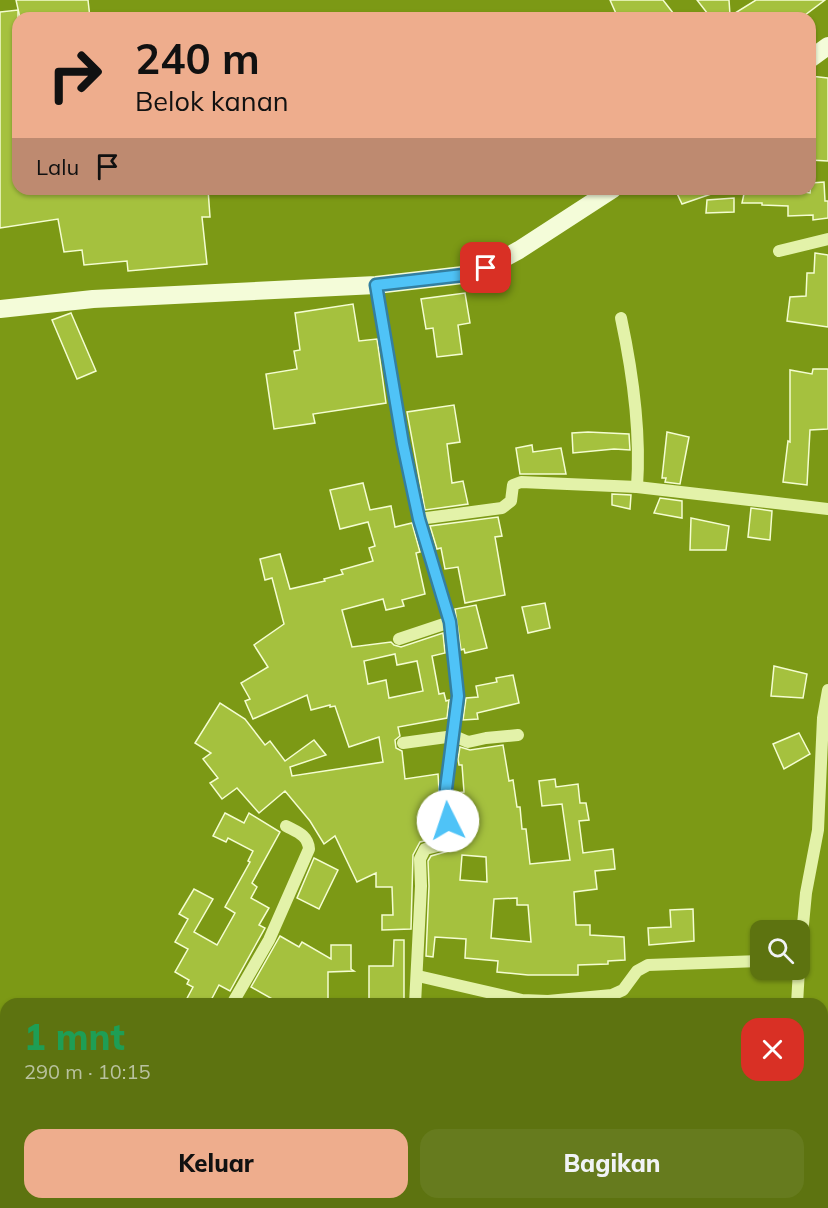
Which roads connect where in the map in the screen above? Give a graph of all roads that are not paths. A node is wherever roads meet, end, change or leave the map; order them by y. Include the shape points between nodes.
1 (604, 195) edge
2 (828, 239) edge
3 (779, 251) dead end
4 (376, 285) junction
5 (0, 309) edge
6 (621, 318) dead end
7 (637, 487) junction
8 (828, 509) edge
9 (419, 519) junction
10 (450, 622) junction
11 (399, 639) dead end
12 (828, 690) edge
13 (518, 735) dead end
14 (454, 736) junction
15 (403, 743) dead end
16 (286, 826) dead end
17 (803, 920) edge
18 (750, 961) edge
19 (418, 976) junction
20 (798, 980) edge
21 (235, 998) edge
22 (416, 998) edge
23 (513, 998) edge
24 (580, 998) edge
25 (797, 998) edge

1 - 4 main road via 486,268 463,275
2 - 3 street
4 - 5 main road via 93,299
4 - 9 street
6 - 7 street via 636,404
7 - 8 street
7 - 9 street via 521,482 513,485 511,501 502,508
9 - 10 street
10 - 11 street
10 - 14 street via 458,696
12 - 17 street via 818,830
13 - 14 street via 468,742
14 - 15 street
14 - 19 street via 446,789 453,836 446,844 424,849 420,859
16 - 21 street via 303,836 309,849 269,940
18 - 24 street via 648,965 612,995
19 - 22 street
19 - 23 street
20 - 25 street

